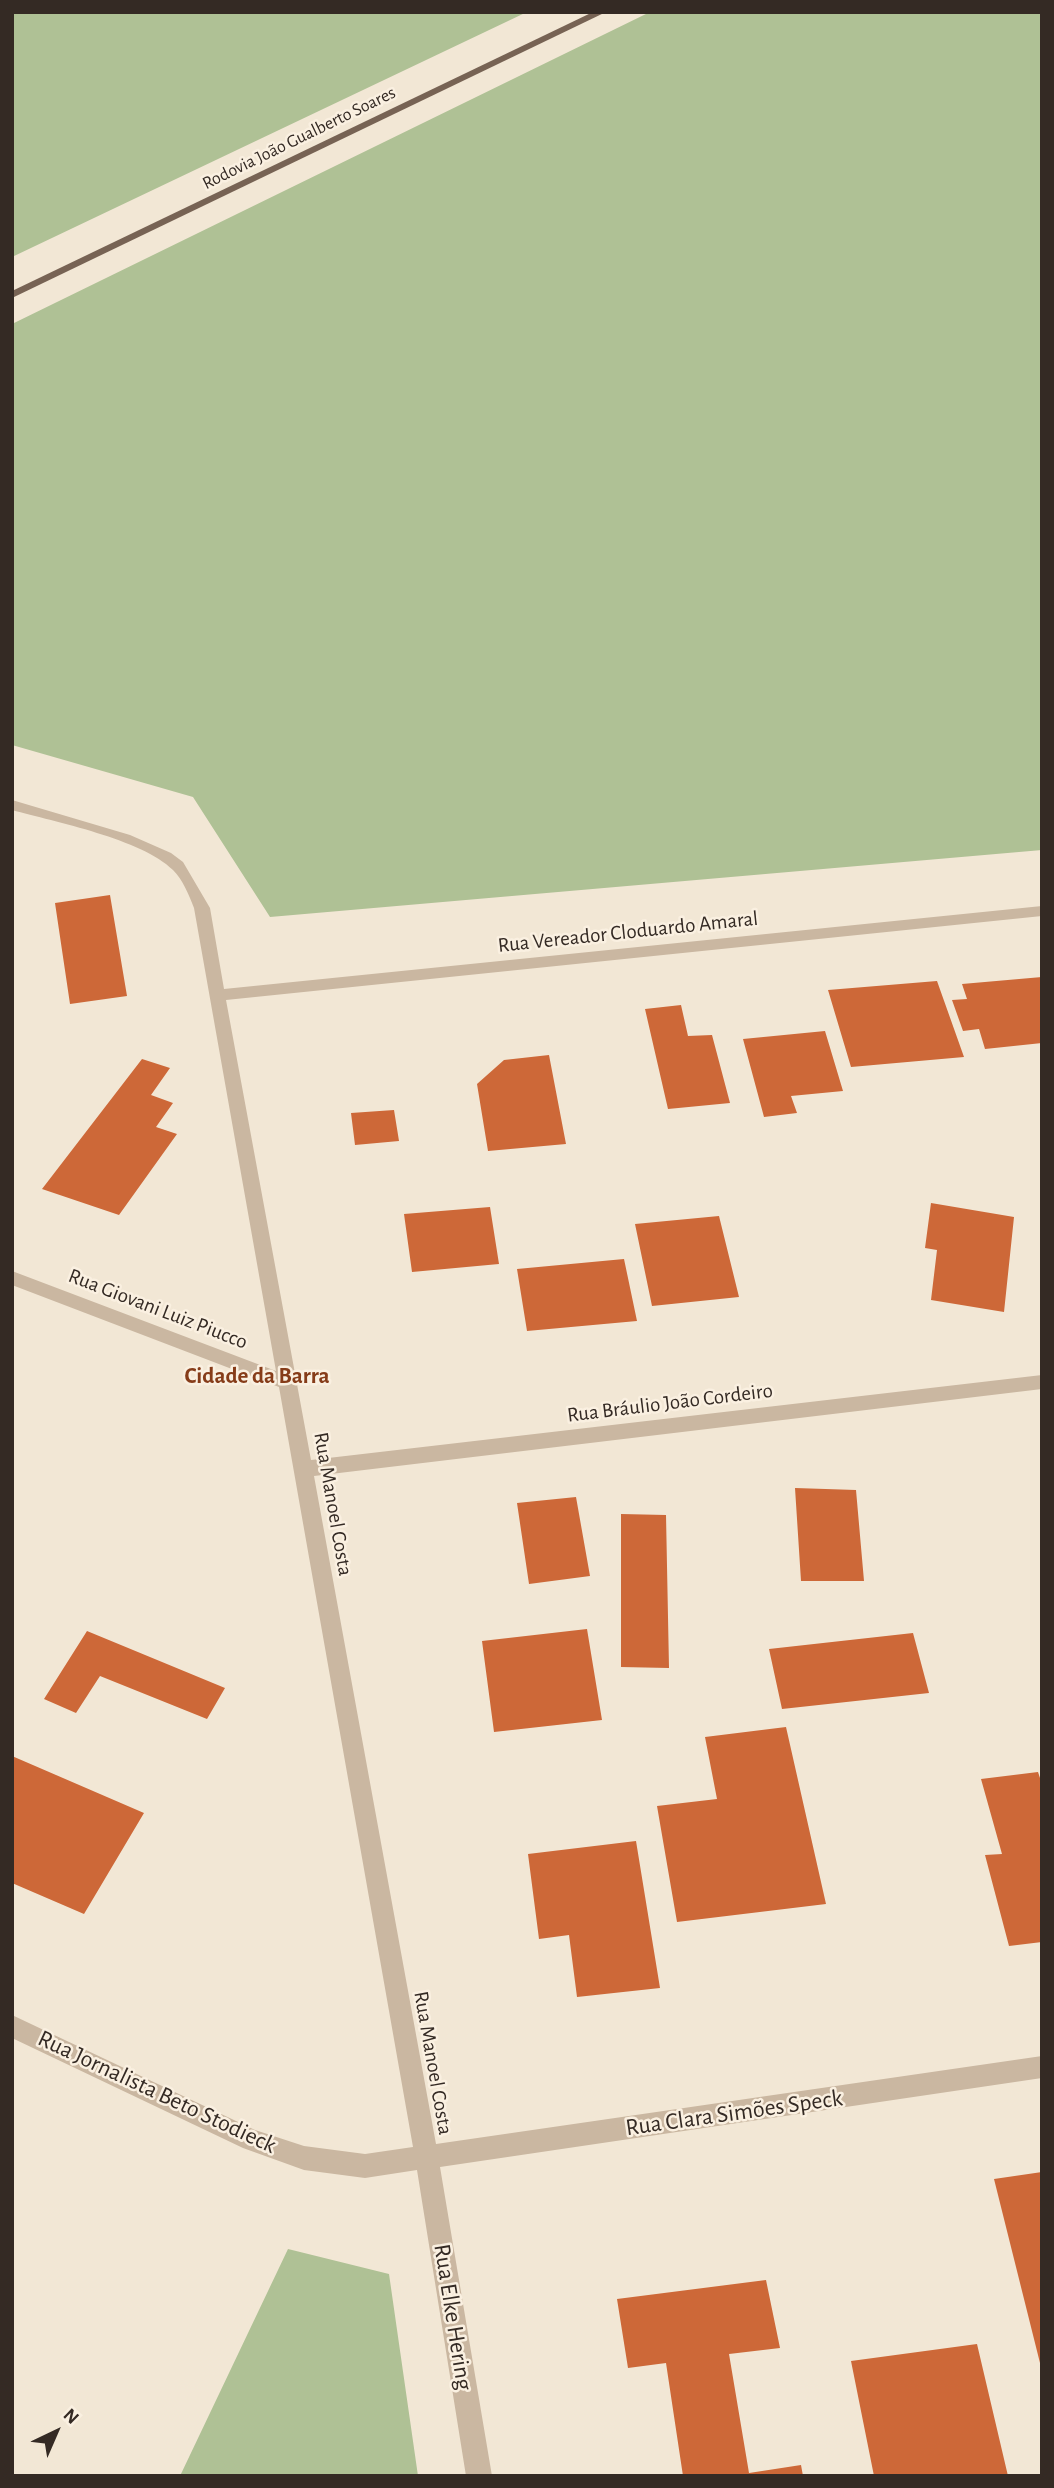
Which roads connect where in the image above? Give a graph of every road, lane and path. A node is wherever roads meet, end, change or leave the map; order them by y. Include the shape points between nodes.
1 (601, 12) edge
2 (12, 295) edge
3 (12, 805) edge
4 (1042, 911) edge
5 (219, 995) junction
6 (12, 1278) edge
7 (288, 1382) junction
8 (1042, 1382) edge
9 (304, 1469) junction
10 (12, 2026) edge
11 (1042, 2067) edge
12 (427, 2159) junction
13 (479, 2476) edge

1 - 2 main road, Rodovia João Gualberto Soares
3 - 5 street, Rua Manoel Costa via 151,849 177,864 202,908
4 - 5 street, Rua Vereador Cloduardo Amaral
5 - 7 street, Rua Manoel Costa
6 - 7 street, Rua Giovani Luiz Piucco
7 - 9 street, Rua Manoel Costa
8 - 9 street, Rua Bráulio João Cordeiro
9 - 12 street, Rua Manoel Costa
10 - 12 street, Rua Jornalista Beto Stodieck via 251,2140 304,2158 365,2166
11 - 12 street, Rua Clara Simões Speck
12 - 13 street, Rua Elke Hering

